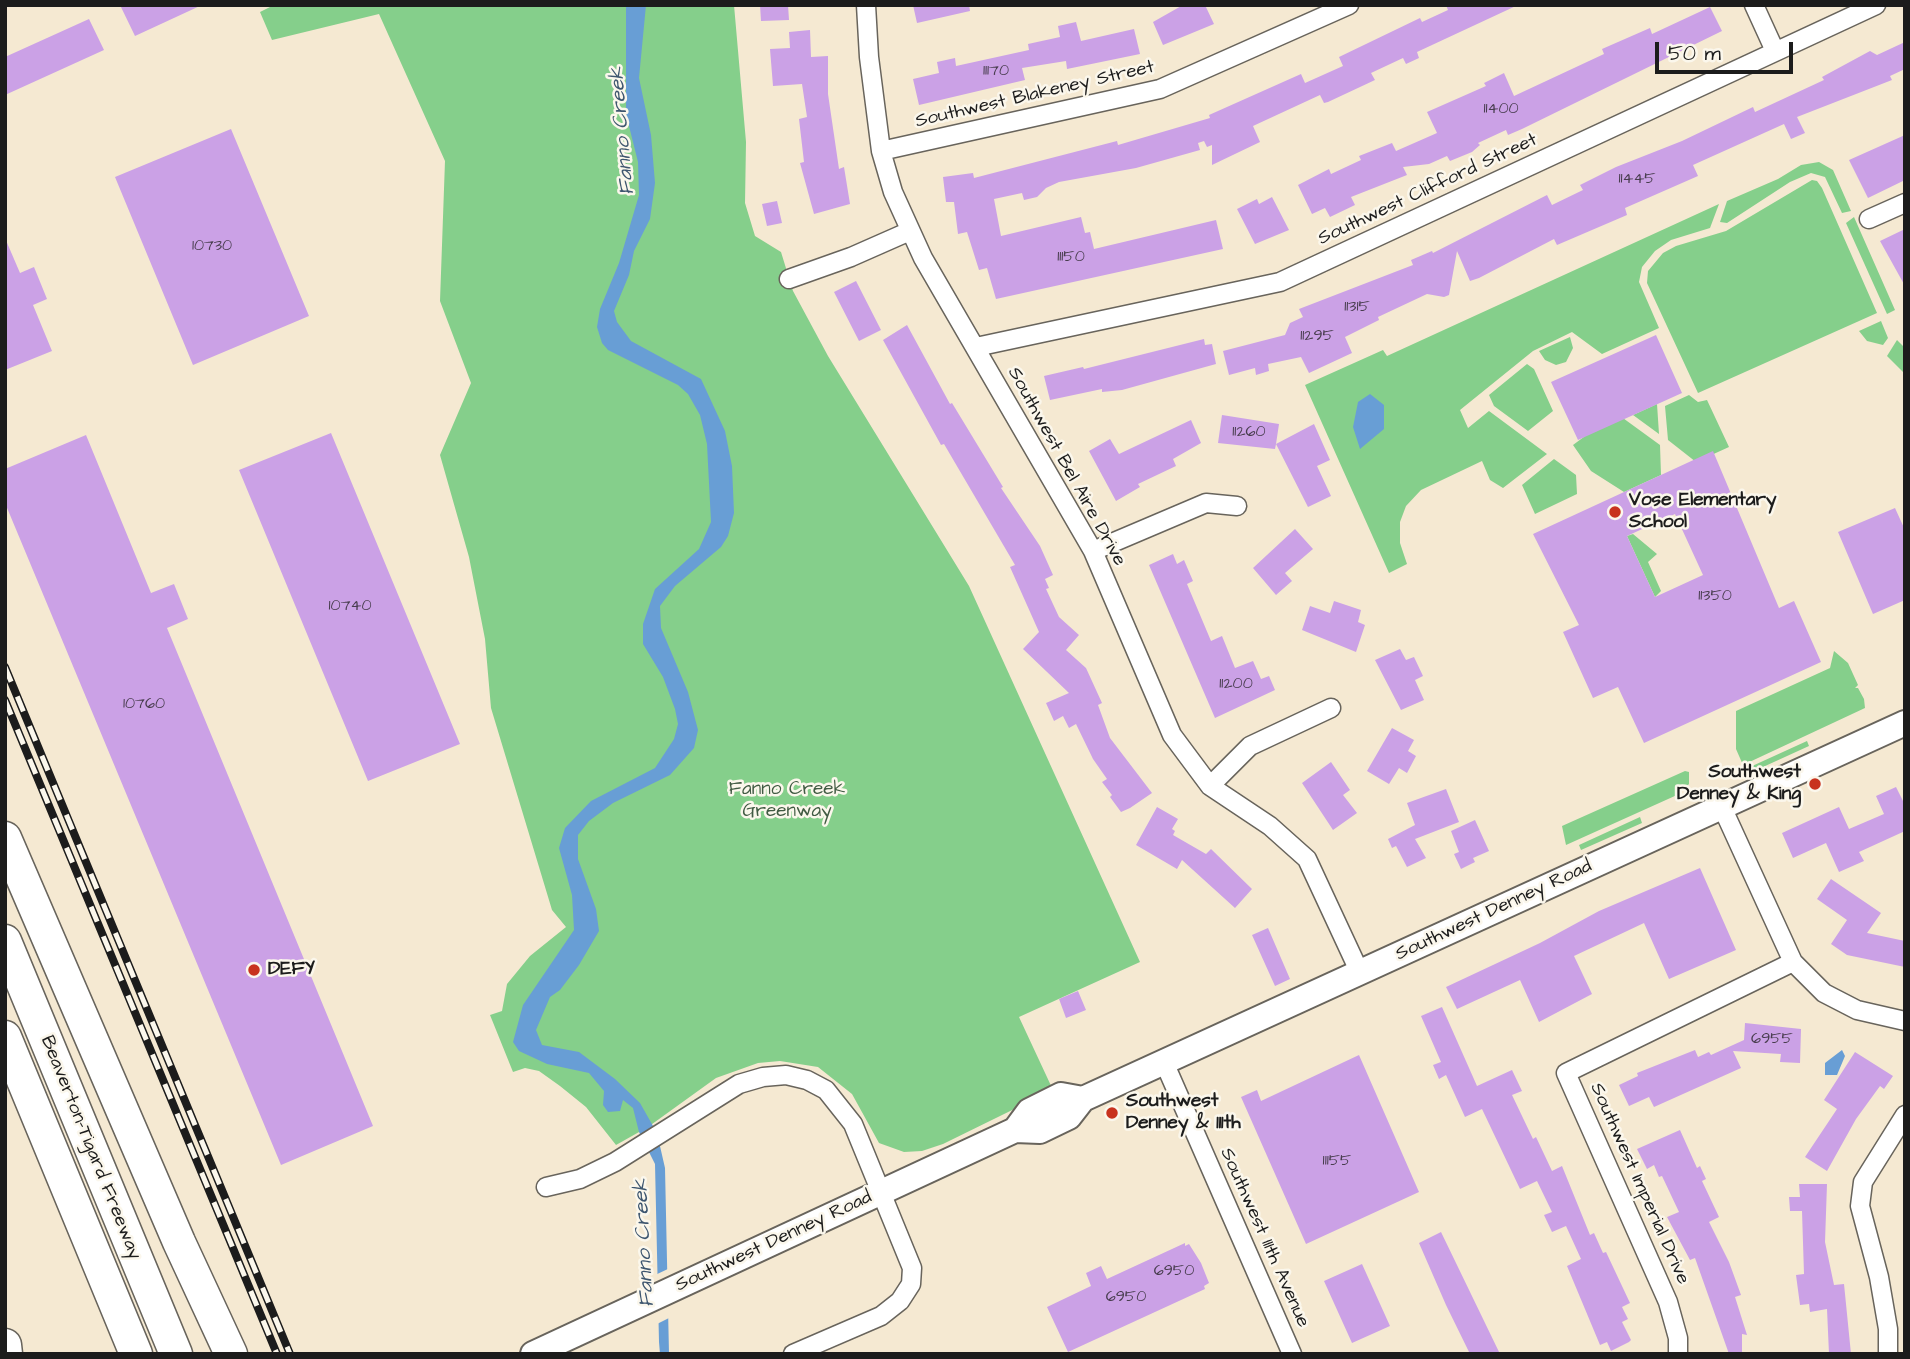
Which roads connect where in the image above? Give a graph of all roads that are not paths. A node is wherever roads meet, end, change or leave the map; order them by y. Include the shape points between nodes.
1 (866, 5) edge
2 (1349, 5) edge
3 (1754, 5) edge
4 (1876, 5) edge
5 (1775, 51) junction
6 (881, 151) junction
7 (1905, 203) edge
8 (1869, 219) dead end
9 (909, 231) junction
10 (789, 279) dead end
11 (976, 347) junction
12 (1237, 506) dead end
13 (1093, 551) junction
14 (1331, 708) dead end
15 (1905, 723) edge
16 (1210, 786) junction
17 (1722, 807) junction
18 (5, 838) edge
19 (5, 941) edge
20 (1793, 962) junction
21 (1360, 973) junction
22 (1905, 1021) edge
23 (5, 1037) edge
24 (1164, 1062) junction
25 (1905, 1115) edge
26 (545, 1187) dead end
27 (881, 1192) junction
28 (5, 1345) edge
29 (6, 1354) edge
30 (136, 1354) edge
31 (176, 1354) edge
32 (231, 1354) edge
33 (533, 1354) edge
34 (793, 1354) edge
35 (1292, 1354) edge
36 (1678, 1354) edge
37 (1888, 1354) edge

1 - 6 street, Southwest Bel Aire Drive
2 - 6 street, Southwest Blakeney Street via 1160,89
3 - 5 street
4 - 5 street, Southwest Clifford Street
5 - 11 street, Southwest Clifford Street via 1280,282
6 - 9 street, Southwest Bel Aire Drive
7 - 8 street
9 - 10 street
9 - 11 street, Southwest Bel Aire Drive
11 - 13 street, Southwest Bel Aire Drive
12 - 13 street via 1206,503
13 - 16 street, Southwest Bel Aire Drive via 1172,735
14 - 16 street via 1250,746
15 - 17 street, Southwest Denney Road
16 - 21 street, Southwest Bel Aire Drive via 1307,859
17 - 20 street
17 - 21 street, Southwest Denney Road
18 - 32 highway
19 - 31 highway, Beaverton-Tigard Freeway
20 - 22 street via 1824,993 1857,1010
20 - 36 street, Southwest Imperial Drive via 1566,1073 1668,1302
21 - 24 street, Southwest Denney Road
23 - 30 highway, Beaverton-Tigard Freeway
24 - 27 street, Southwest Denney Road via 1083,1099 1061,1095 1029,1111 1015,1130
24 - 35 street, Southwest 111th Avenue
25 - 37 street via 1863,1182 1860,1206 1888,1329
26 - 27 street via 580,1179 615,1162 739,1084 786,1075 807,1080 840,1103
27 - 33 street, Southwest Denney Road
27 - 34 street via 912,1268 911,1284 900,1301 881,1316
28 - 29 highway

